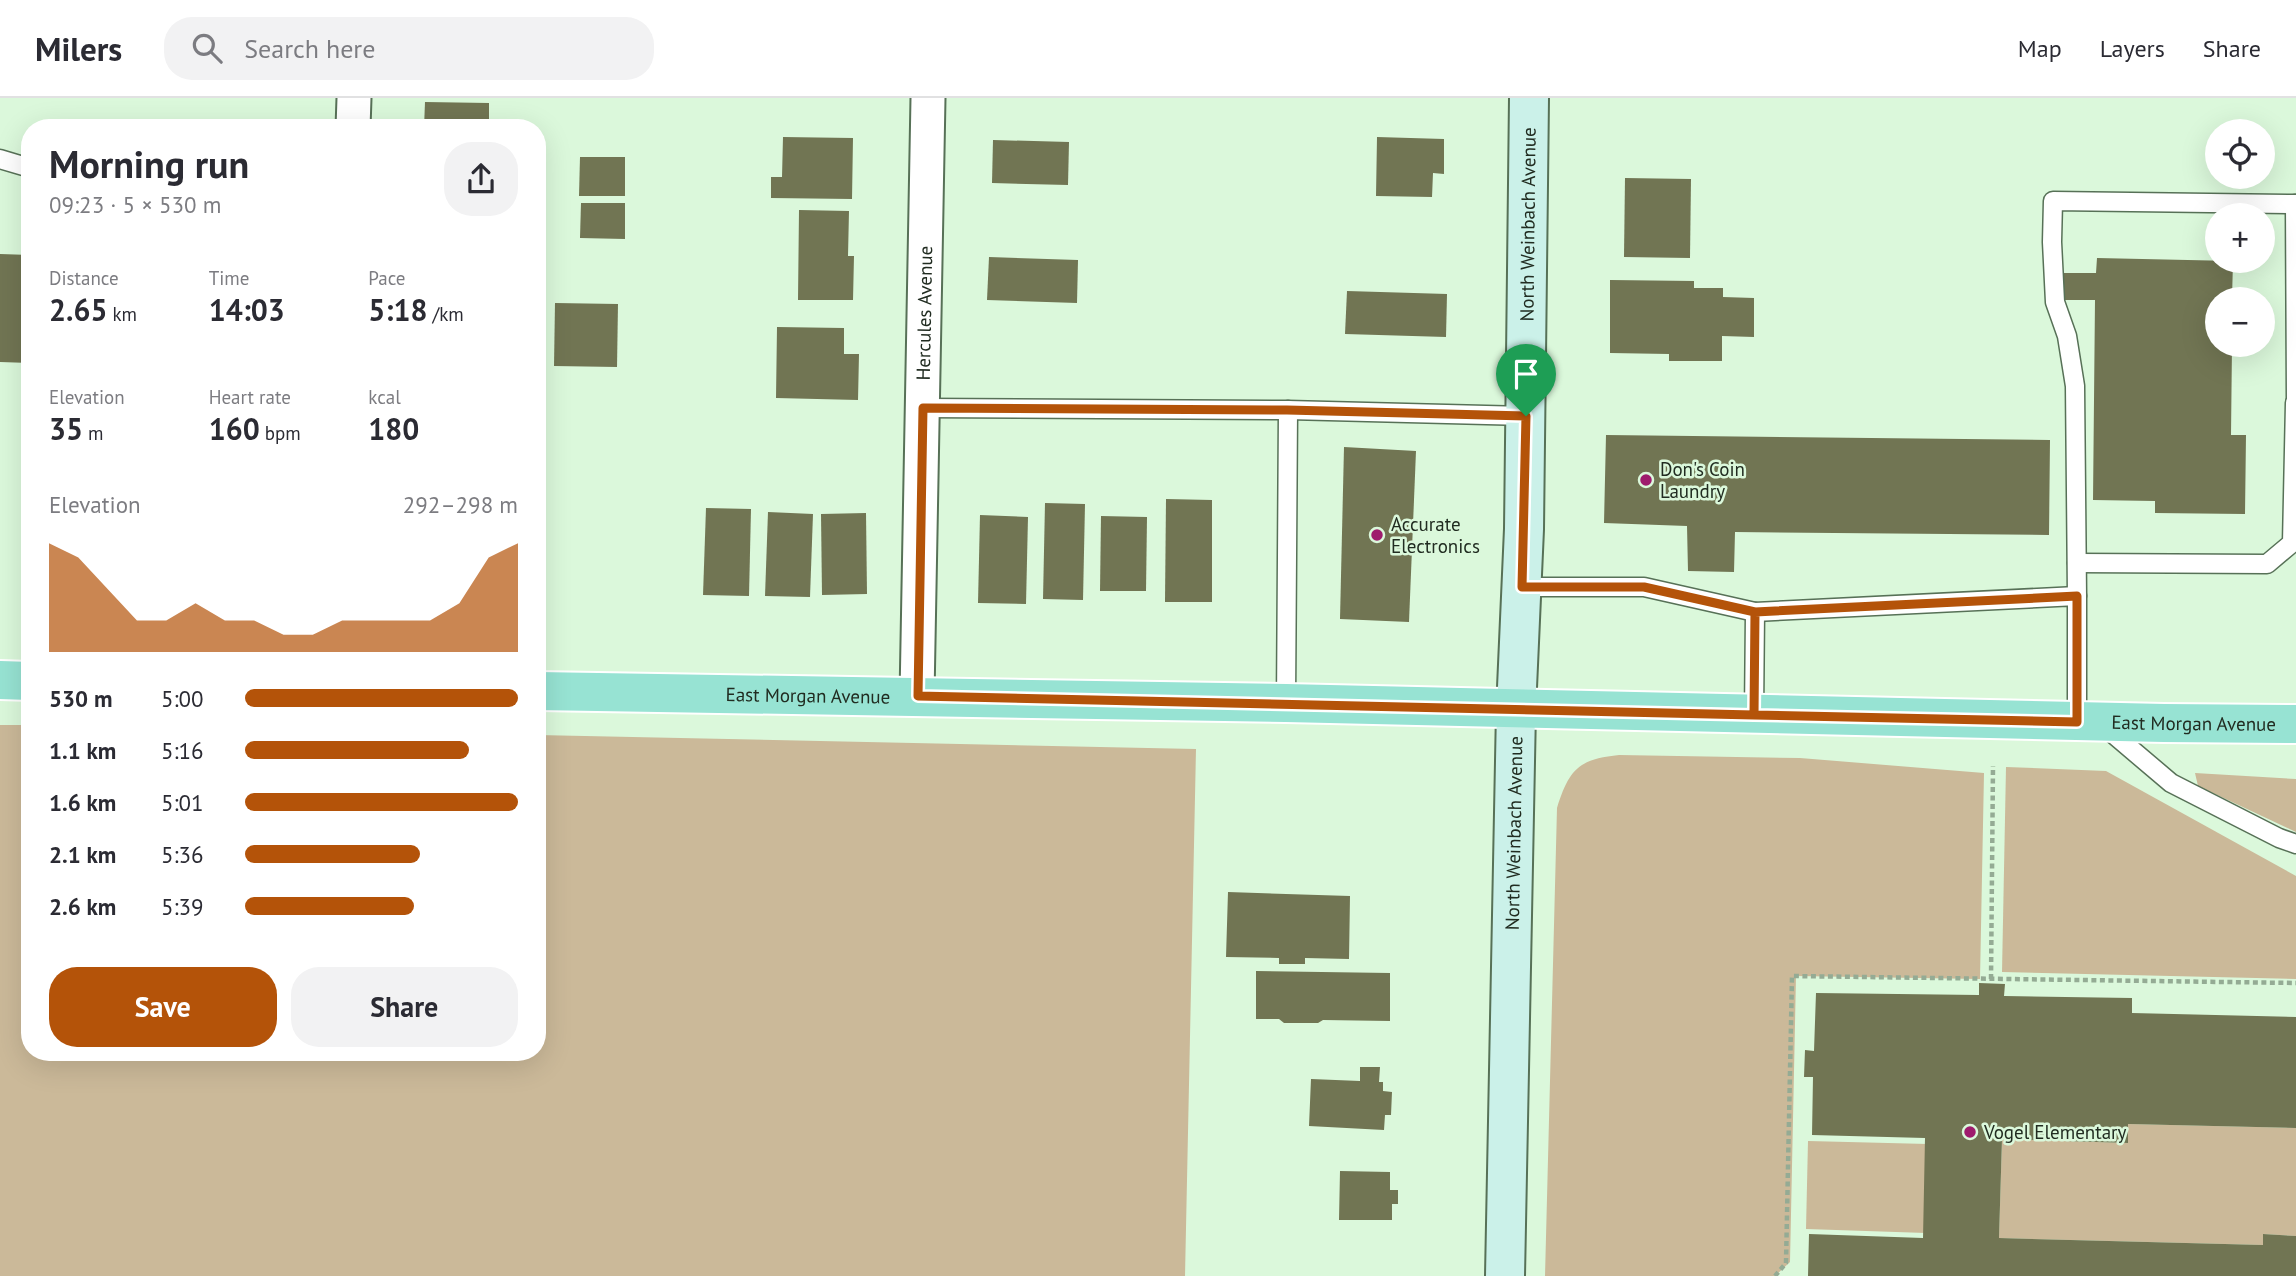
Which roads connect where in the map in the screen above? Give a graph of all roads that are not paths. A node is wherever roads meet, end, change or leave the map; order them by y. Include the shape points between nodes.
1 (354, 98) edge
2 (928, 98) edge
3 (1529, 98) edge
4 (353, 119) edge
5 (0, 159) edge
6 (21, 165) edge
7 (2295, 204) edge
8 (2295, 403) edge
9 (923, 408) junction
10 (1287, 410) junction
11 (1526, 416) junction
12 (2077, 563) junction
13 (1522, 587) junction
14 (2077, 596) junction
15 (1755, 612) junction
16 (0, 680) edge
17 (21, 681) edge
18 (546, 691) edge
19 (918, 696) junction
20 (1286, 703) junction
21 (1516, 710) junction
22 (1754, 715) junction
23 (2088, 722) junction
24 (2296, 724) edge
25 (2296, 844) edge
26 (1505, 1276) edge

1 - 4 street
2 - 9 street, Hercules Avenue
3 - 11 main road, North Weinbach Avenue
5 - 6 lane
7 - 8 lane
7 - 12 lane via 2053,201 2055,302 2076,386
8 - 12 lane via 2292,543 2267,564
9 - 10 lane
9 - 19 street, Hercules Avenue
10 - 11 lane
10 - 20 lane
11 - 13 main road, North Weinbach Avenue
12 - 14 lane
13 - 15 lane via 1644,587
13 - 21 main road, North Weinbach Avenue
14 - 15 lane
14 - 23 lane
15 - 22 lane
16 - 17 main road
18 - 19 main road, East Morgan Avenue
19 - 20 main road, East Morgan Avenue
20 - 21 main road, East Morgan Avenue
21 - 22 main road, East Morgan Avenue
21 - 26 main road, North Weinbach Avenue
22 - 23 main road, East Morgan Avenue
23 - 24 main road, East Morgan Avenue
23 - 25 lane via 2171,783

